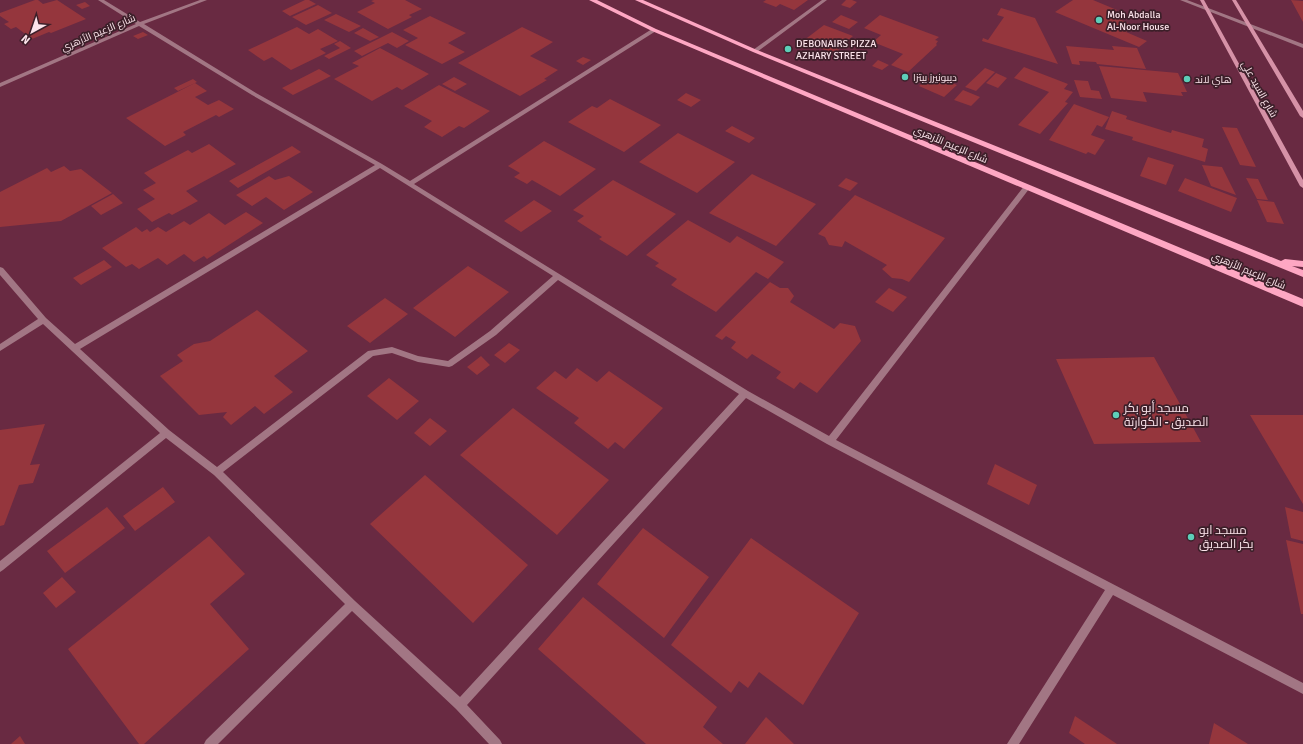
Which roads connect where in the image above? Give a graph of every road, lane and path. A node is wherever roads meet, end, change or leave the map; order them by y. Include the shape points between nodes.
1 (100, 0) edge
2 (205, 0) edge
3 (592, 0) edge
4 (638, 0) edge
5 (825, 0) edge
6 (1182, 0) edge
7 (1202, 0) edge
8 (1234, 0) edge
9 (1206, 9) junction
10 (140, 24) junction
11 (1249, 25) junction
12 (654, 30) junction
13 (1303, 46) edge
14 (755, 51) junction
15 (0, 84) edge
16 (1303, 116) edge
17 (380, 166) junction
18 (409, 184) junction
19 (1303, 186) edge
20 (1027, 187) junction
21 (1253, 252) junction
22 (1303, 264) edge
23 (0, 270) edge
24 (1303, 274) edge
25 (557, 277) junction
26 (1286, 296) junction
27 (1303, 303) edge
28 (1303, 309) edge
29 (43, 320) junction
30 (0, 348) edge
31 (75, 348) junction
32 (745, 393) junction
33 (166, 432) junction
34 (830, 441) junction
35 (217, 472) junction
36 (0, 567) edge
37 (1111, 589) junction
38 (352, 604) junction
39 (1303, 689) edge
40 (460, 705) junction
41 (210, 744) edge
42 (496, 744) edge
43 (1012, 744) edge

1 - 10 street
2 - 10 street, شارع الزعيم الأزهري
3 - 12 main road, شارع الزعيم الأزهري
4 - 14 main road, شارع الزعيم الأزهري
5 - 14 street
6 - 9 street
7 - 9 main road, شارع السيد علي
8 - 11 main road, شارع السيد علي
9 - 11 street
9 - 19 main road, شارع السيد علي
10 - 15 street, شارع الزعيم الأزهري
10 - 17 street via 254,94
11 - 13 street
11 - 16 main road, شارع السيد علي
12 - 18 street
12 - 20 main road, شارع الزعيم الأزهري
14 - 21 main road, شارع الزعيم الأزهري
17 - 18 street
17 - 31 street
18 - 25 street
20 - 26 main road, شارع الزعيم الأزهري
20 - 34 street
21 - 22 main road via 1285,262
21 - 24 main road, شارع الزعيم الأزهري
23 - 29 street
25 - 32 street
25 - 35 street via 493,333 449,364 418,359 392,350 370,353
26 - 27 main road, شارع الزعيم الأزهري
26 - 28 main road
29 - 30 street
29 - 31 street
31 - 33 street
32 - 34 street
32 - 40 street
33 - 35 street
33 - 36 street
34 - 37 street
35 - 38 street
37 - 39 street
37 - 43 street
38 - 40 street
38 - 41 street
40 - 42 street

